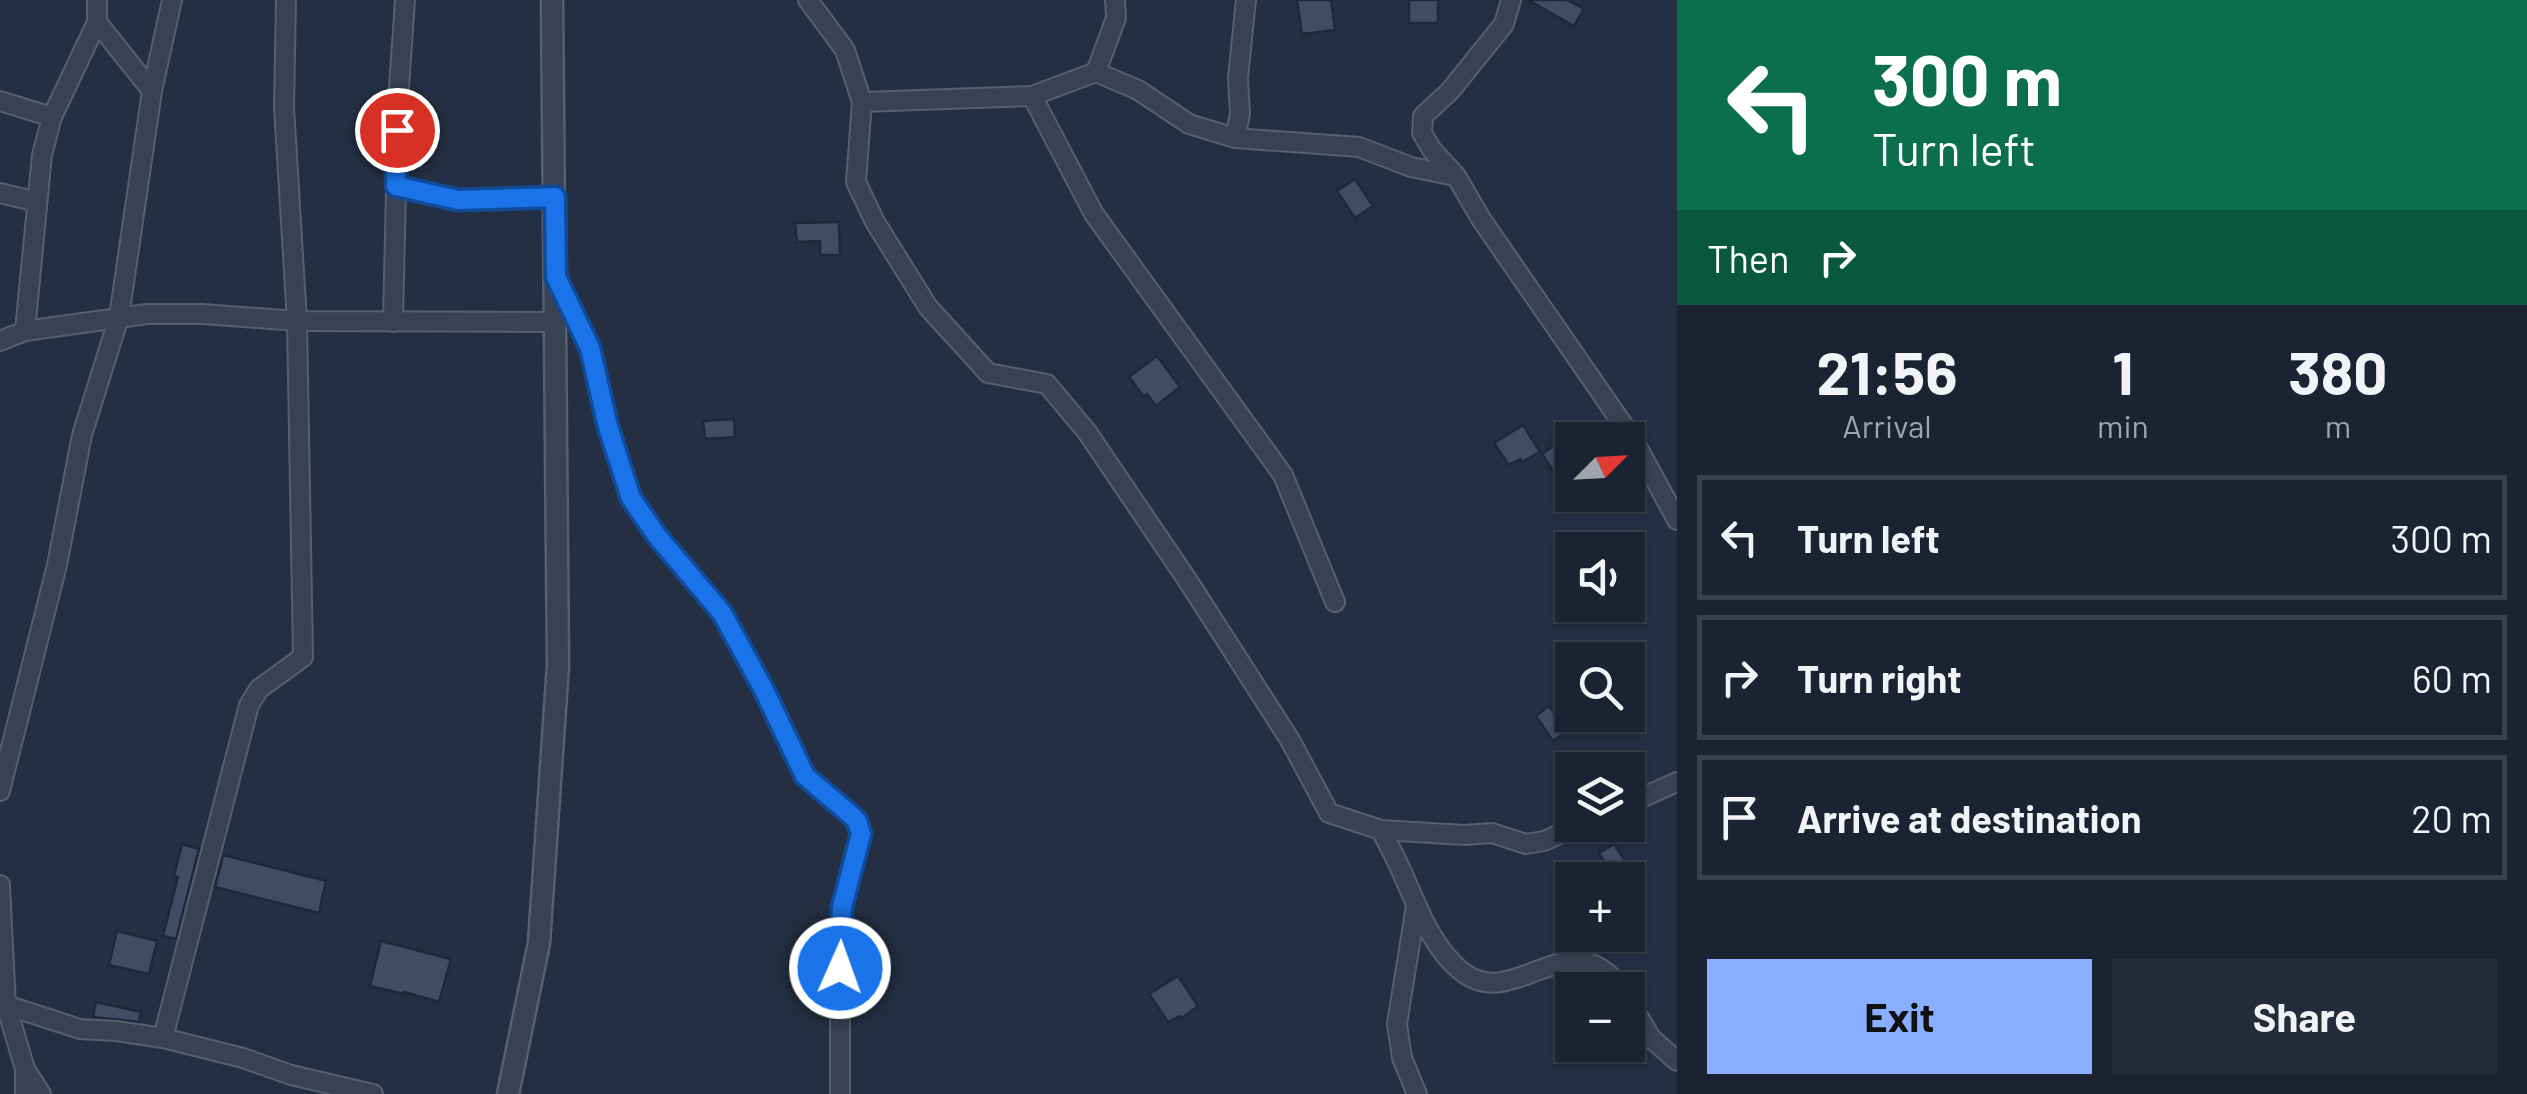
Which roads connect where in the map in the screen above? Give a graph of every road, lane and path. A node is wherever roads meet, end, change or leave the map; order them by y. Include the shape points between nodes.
1 (97, 0) edge
2 (172, 0) edge
3 (286, 0) edge
4 (405, 0) edge
5 (552, 0) edge
6 (808, 0) edge
7 (1115, 0) edge
8 (1246, 0) edge
9 (1511, 0) edge
10 (97, 22) junction
11 (1096, 72) junction
12 (152, 92) junction
13 (1032, 96) junction
14 (0, 101) edge
15 (862, 102) junction
16 (52, 117) junction
17 (1235, 138) junction
18 (1456, 176) junction
19 (396, 186) junction
20 (0, 193) edge
21 (555, 197) junction
22 (37, 202) junction
23 (556, 277) junction
24 (119, 317) junction
25 (297, 321) junction
26 (393, 322) junction
27 (556, 322) junction
28 (24, 331) junction
29 (0, 341) edge
30 (1677, 520) edge
31 (1335, 602) dead end
32 (1677, 782) edge
33 (0, 792) edge
34 (1645, 796) edge
35 (1381, 830) junction
36 (1555, 835) edge
37 (0, 885) edge
38 (1416, 906) junction
39 (1604, 972) edge
40 (6, 1006) junction
41 (1645, 1028) edge
42 (163, 1038) junction
43 (1677, 1061) edge
44 (25, 1068) junction
45 (25, 1094) edge
46 (41, 1094) edge
47 (373, 1094) edge
48 (508, 1094) edge
49 (840, 1094) edge
50 (1416, 1094) edge

1 - 10 street
2 - 12 street
3 - 25 street via 284,107
4 - 19 street
5 - 21 street
6 - 15 street via 845,50
7 - 11 street via 1116,18
8 - 17 street
9 - 18 street via 1504,24 1423,116 1422,134
10 - 12 street
10 - 16 street
11 - 13 street
11 - 17 street via 1188,124
12 - 24 street
13 - 15 street
13 - 31 street via 1094,214 1282,475
14 - 16 street
15 - 35 street via 856,182 928,307 988,373 1047,384 1188,582 1329,813
16 - 22 street
17 - 18 street via 1359,147
18 - 30 street via 1633,439
19 - 21 street via 458,200
19 - 26 street
20 - 22 street
21 - 23 street
22 - 28 street
23 - 27 street
23 - 49 street via 590,348 631,498 722,613 805,776 859,827 840,933
24 - 25 street
24 - 28 street
24 - 33 street via 82,435
25 - 26 street
25 - 42 street via 303,656 259,689 249,705
26 - 27 street
27 - 48 street via 558,665 539,943
28 - 29 street
32 - 34 street
35 - 36 street via 1492,833 1526,844
35 - 38 street
37 - 40 street
38 - 39 street via 1448,958 1480,982 1504,982 1573,959
38 - 50 street via 1397,1024
40 - 42 street via 80,1030
40 - 44 street
41 - 43 street
42 - 47 street
44 - 45 street
44 - 46 street

